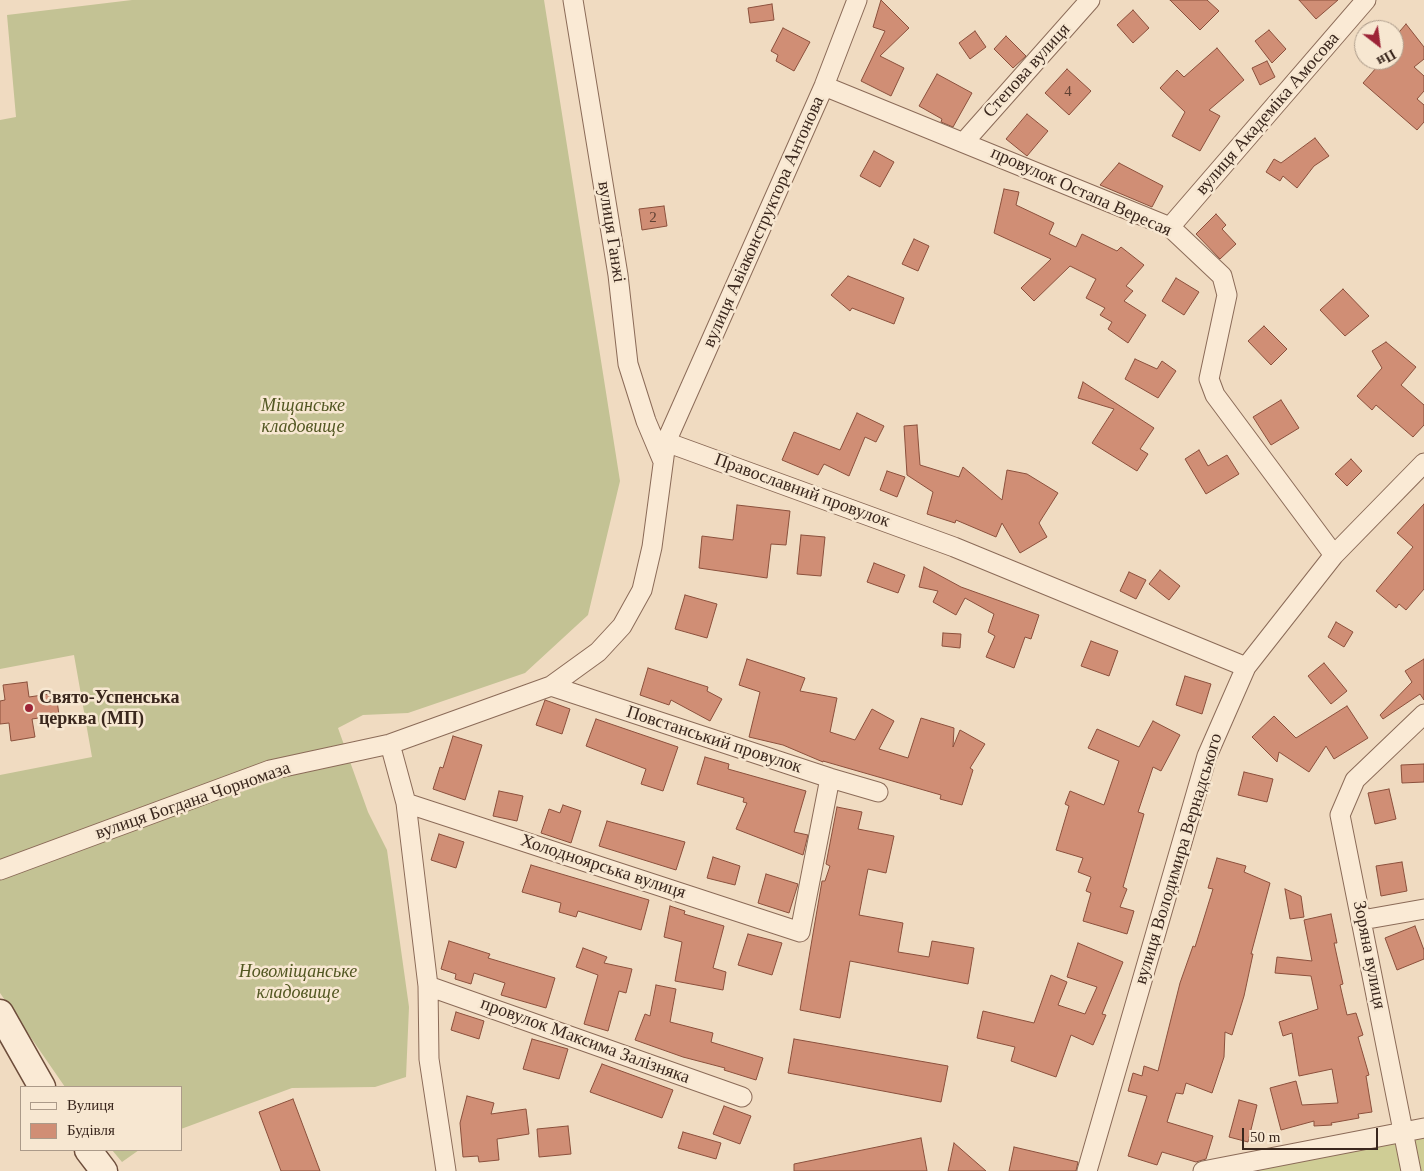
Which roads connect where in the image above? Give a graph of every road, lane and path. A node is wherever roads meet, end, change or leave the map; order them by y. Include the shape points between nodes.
1 (573, 0) edge
2 (857, 0) edge
3 (1090, 0) edge
4 (1366, 0) edge
5 (824, 86) junction
6 (964, 142) junction
7 (1170, 227) junction
8 (664, 450) junction
9 (1424, 463) edge
10 (1334, 555) junction
11 (1246, 667) junction
12 (551, 686) junction
13 (1424, 714) edge
14 (390, 744) junction
15 (830, 778) junction
16 (878, 792) dead end
17 (406, 803) junction
18 (0, 870) edge
19 (1424, 909) edge
20 (1362, 920) junction
21 (428, 986) junction
22 (0, 1013) edge
23 (41, 1086) edge
24 (742, 1097) dead end
25 (1424, 1128) edge
26 (1404, 1132) junction
27 (89, 1151) edge
28 (104, 1171) edge
29 (446, 1171) edge
30 (1087, 1171) edge
31 (1203, 1171) edge
32 (1411, 1171) edge

1 - 8 street, вулиця Ганжі via 618,275 628,364 646,421
2 - 5 street, вулиця Авіаконструктора Антонова
3 - 6 street, Степова вулиця
4 - 7 street, вулиця Академіка Амосова
5 - 6 street, провулок Остапа Вересая
5 - 8 street, вулиця Авіаконструктора Антонова
6 - 7 street, провулок Остапа Вересая
7 - 10 street, провулок Остапа Вересая via 1222,276 1227,295 1209,379 1215,395
8 - 11 street, Православний провулок via 954,547
8 - 12 street, вулиця Богдана Чорномаза via 652,547 642,590 622,626 598,652
9 - 10 street, вулиця Володимира Вернадського
10 - 11 street, вулиця Володимира Вернадського
11 - 30 street, вулиця Володимира Вернадського via 1207,756
12 - 14 street, вулиця Богдана Чорномаза
12 - 15 street, Повстанський провулок
13 - 20 street, Зоряна вулиця via 1355,780 1340,815
14 - 17 street
14 - 18 street, вулиця Богдана Чорномаза via 270,770
15 - 16 street, Повстанський провулок
15 - 17 street, Холодноярська вулиця via 800,932
17 - 21 street
19 - 20 street
20 - 26 street, Зоряна вулиця
21 - 24 street, провулок Максима Залізняка
21 - 29 street via 429,1059
22 - 23 street
25 - 26 street
26 - 31 street
26 - 32 street, Зоряна вулиця
27 - 28 street

